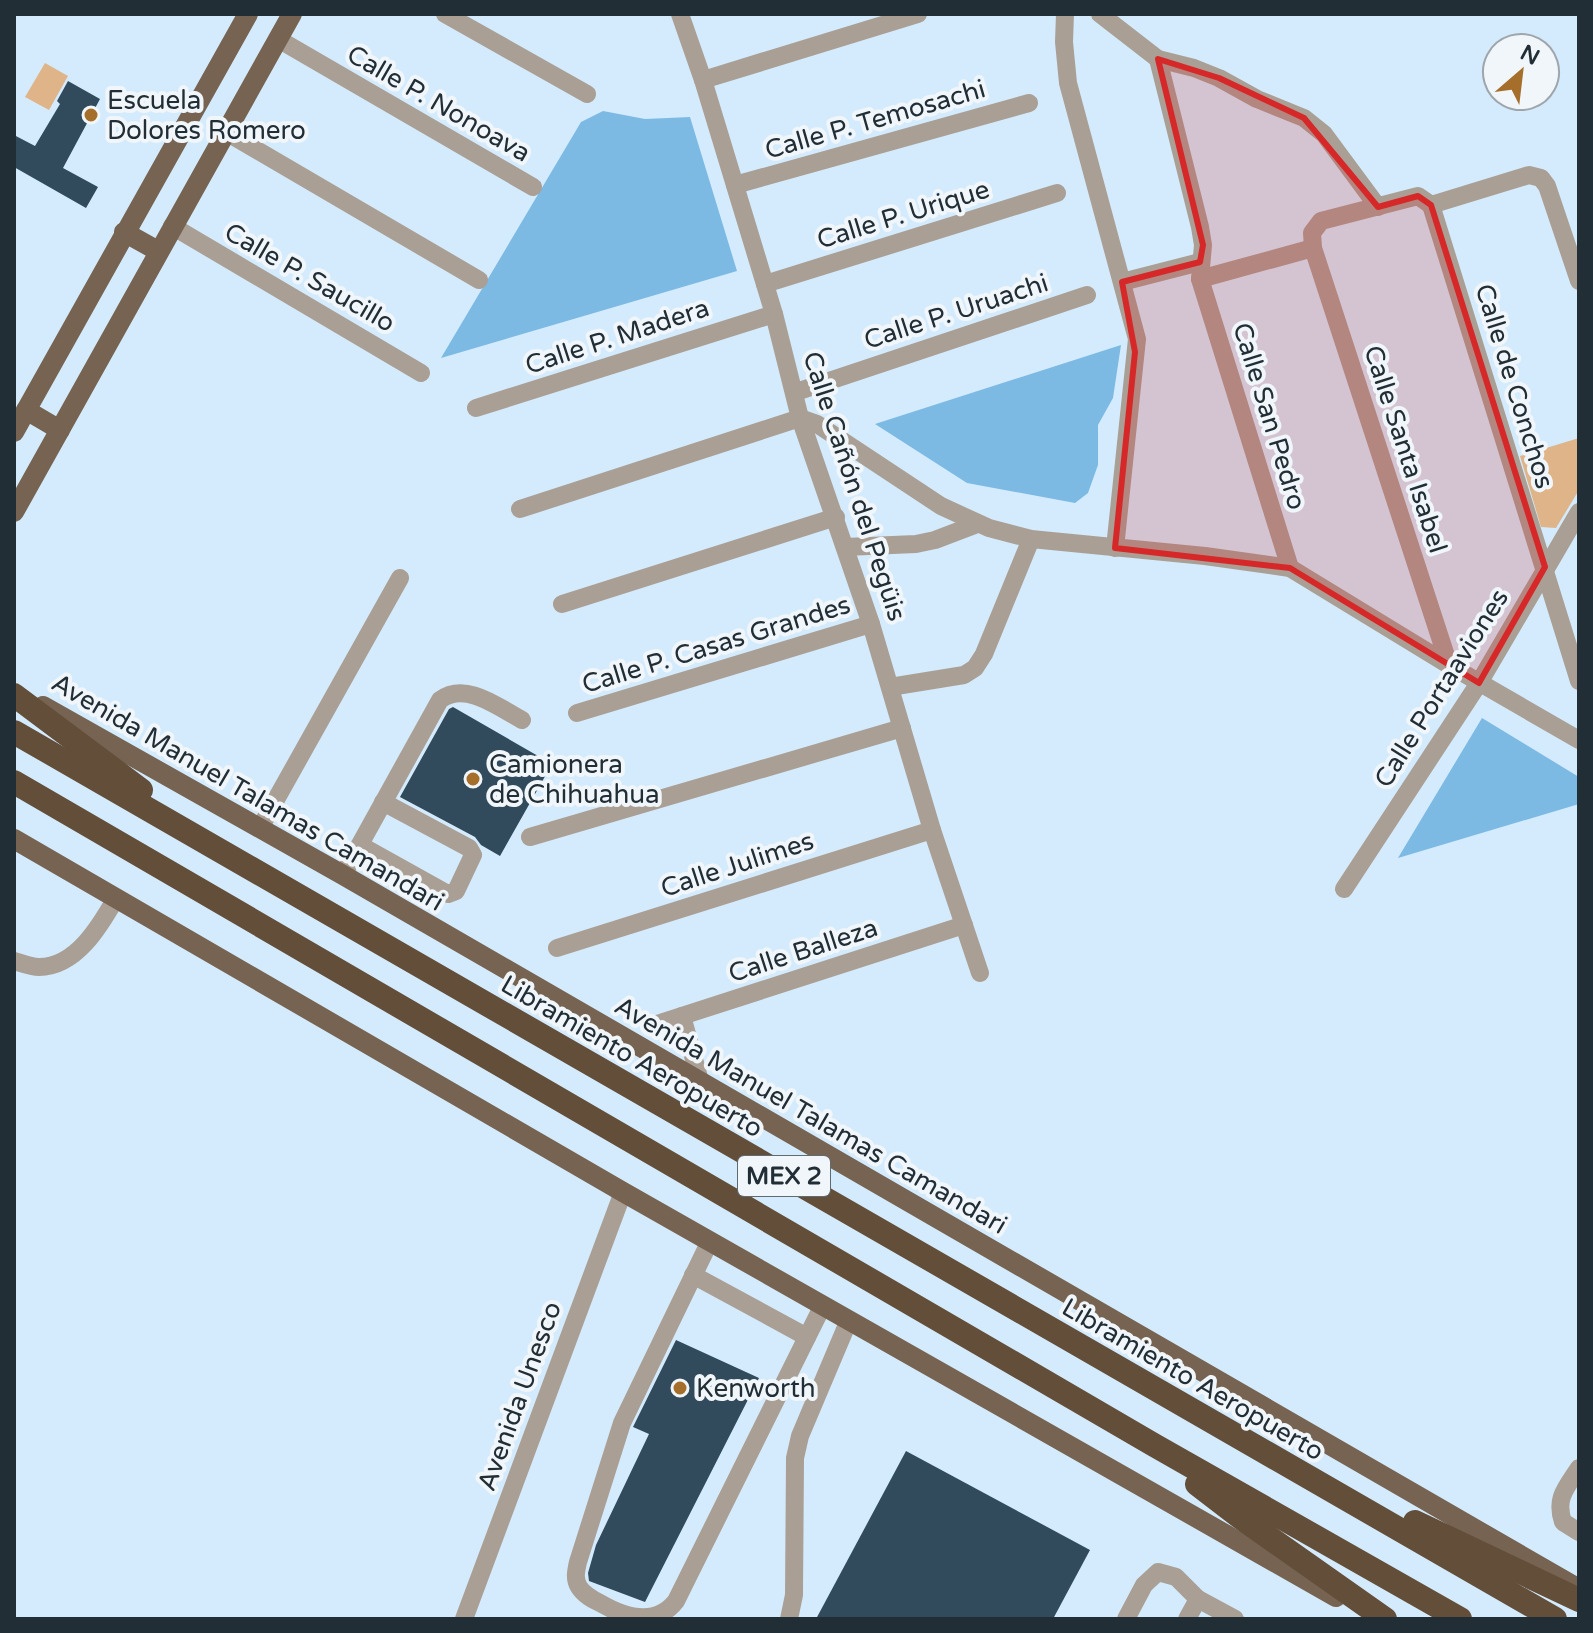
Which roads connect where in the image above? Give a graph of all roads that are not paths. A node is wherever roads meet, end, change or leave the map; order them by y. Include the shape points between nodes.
1 (248, 14) edge
2 (292, 14) edge
3 (445, 14) edge
4 (680, 14) edge
5 (918, 14) edge
6 (1065, 14) edge
7 (1100, 14) edge
8 (278, 39) junction
9 (1158, 59) junction
10 (703, 80) junction
11 (587, 94) dead end
12 (1029, 103) dead end
13 (226, 132) junction
14 (735, 185) junction
15 (533, 187) dead end
16 (1057, 193) dead end
17 (1431, 205) junction
18 (1378, 207) junction
19 (172, 226) junction
20 (124, 232) junction
21 (1313, 248) junction
22 (158, 251) junction
23 (1200, 270) junction
24 (479, 280) dead end
25 (1579, 281) edge
26 (1122, 282) junction
27 (765, 284) junction
28 (1087, 295) dead end
29 (774, 314) junction
30 (421, 373) dead end
31 (796, 392) junction
32 (476, 408) dead end
33 (26, 410) junction
34 (800, 418) junction
35 (60, 430) junction
36 (14, 432) edge
37 (520, 509) dead end
38 (14, 512) edge
39 (1579, 512) edge
40 (836, 517) junction
41 (977, 524) junction
42 (1031, 539) junction
43 (845, 547) junction
44 (1115, 548) junction
45 (1545, 567) junction
46 (1290, 568) junction
47 (400, 578) dead end
48 (562, 604) dead end
49 (871, 624) junction
50 (1449, 665) junction
51 (1579, 681) edge
52 (1479, 683) junction
53 (890, 687) junction
54 (14, 692) edge
55 (577, 713) dead end
56 (522, 720) dead end
57 (902, 728) junction
58 (14, 732) edge
59 (1579, 740) edge
60 (14, 782) edge
61 (383, 802) junction
62 (260, 828) junction
63 (932, 830) junction
64 (530, 837) dead end
65 (14, 839) edge
66 (360, 845) junction
67 (227, 854) junction
68 (343, 875) junction
69 (1344, 889) dead end
70 (116, 898) junction
71 (964, 925) junction
72 (557, 948) dead end
73 (14, 961) edge
74 (980, 973) dead end
75 (682, 1016) junction
76 (657, 1024) dead end
77 (700, 1081) junction
78 (623, 1192) junction
79 (710, 1241) junction
80 (693, 1275) junction
81 (823, 1305) junction
82 (849, 1320) junction
83 (807, 1337) junction
84 (1154, 1445) junction
85 (1579, 1468) edge
86 (1307, 1477) junction
87 (1579, 1532) edge
88 (1579, 1589) edge
89 (1198, 1599) junction
90 (1579, 1600) edge
91 (464, 1619) edge
92 (789, 1619) edge
93 (1126, 1619) edge
94 (1187, 1619) edge
95 (1235, 1619) edge
96 (1376, 1619) edge
97 (1385, 1619) edge
98 (1460, 1619) edge
99 (1555, 1619) edge

1 - 20 main road
2 - 8 main road
3 - 11 street
4 - 10 street, Calle Cañón del Pegüis
5 - 10 street
6 - 26 street via 1068,83
7 - 9 street
8 - 13 main road
8 - 15 street, Calle P. Nonoava
9 - 18 street via 1219,78 1304,118 1324,134
9 - 23 street, Calle San Pedro via 1200,227
10 - 14 street, Calle Cañón del Pegüis
12 - 14 street, Calle P. Temosachi
13 - 19 main road
13 - 24 street
14 - 27 street, Calle Cañón del Pegüis
16 - 27 street, Calle P. Urique
17 - 18 street via 1418,196
17 - 25 street via 1529,175 1541,178
17 - 45 street, Calle de Conchos
18 - 21 street via 1321,221 1312,233
19 - 22 main road
19 - 30 street, Calle P. Saucillo
20 - 22 main road
20 - 33 main road
21 - 23 street
21 - 50 street, Calle Santa Isabel
22 - 35 main road
23 - 26 street
23 - 46 street, Calle San Pedro
26 - 44 street via 1137,339
27 - 29 street, Calle Cañón del Pegüis
28 - 31 street, Calle P. Uruachi
29 - 31 street, Calle Cañón del Pegüis
29 - 32 street, Calle P. Madera
31 - 34 street, Calle Cañón del Pegüis
33 - 35 main road
33 - 36 main road
34 - 37 street
34 - 40 street, Calle Cañón del Pegüis
34 - 41 street
35 - 38 main road
39 - 45 street, Calle Portaaviones
40 - 43 street, Calle Cañón del Pegüis
40 - 48 street
41 - 42 street
41 - 43 street via 916,544
42 - 44 street
42 - 53 street via 975,668 964,675
43 - 49 street, Calle Cañón del Pegüis
44 - 46 street
45 - 51 street, Calle de Conchos
45 - 52 street, Calle Portaaviones
46 - 50 street
47 - 62 street
49 - 53 street, Calle Cañón del Pegüis
49 - 55 street, Calle P. Casas Grandes
50 - 52 street
52 - 59 street
52 - 69 street, Calle Portaaviones
53 - 57 street, Calle Cañón del Pegüis
54 - 62 main road, Avenida Manuel Talamas Camandari
54 - 67 highway
56 - 61 street via 474,695 450,693 435,708
57 - 63 street, Calle Cañón del Pegüis
57 - 64 street
58 - 67 highway, Libramiento Aeropuerto / MEX 2
60 - 84 highway, MEX 2
61 - 66 street
61 - 66 street via 469,848 473,855 465,875 448,894
62 - 68 main road, Avenida Manuel Talamas Camandari
63 - 71 street, Calle Cañón del Pegüis
63 - 72 street, Calle Julimes
65 - 70 main road
66 - 68 street
67 - 86 highway, Libramiento Aeropuerto / MEX 2
68 - 77 main road, Avenida Manuel Talamas Camandari
70 - 73 street via 98,930 56,963 38,967
70 - 78 main road
71 - 74 street, Calle Cañón del Pegüis
71 - 75 street, Calle Balleza
75 - 76 street, Calle Balleza
75 - 77 street
77 - 88 main road, Avenida Manuel Talamas Camandari
78 - 79 main road
78 - 91 street, Avenida Unesco
79 - 80 street
79 - 81 main road
80 - 83 street
80 - 83 street via 622,1423 578,1562 578,1586 612,1611 633,1618 657,1616 676,1601
81 - 82 main road
81 - 83 street
82 - 92 street via 795,1458 794,1595
82 - 96 main road
84 - 97 highway via 1240,1517
84 - 98 highway, MEX 2
85 - 87 street via 1559,1509 1563,1522
86 - 90 highway
86 - 99 highway, Libramiento Aeropuerto / MEX 2
89 - 93 street via 1176,1577 1158,1572 1144,1585
89 - 94 street
89 - 95 street

